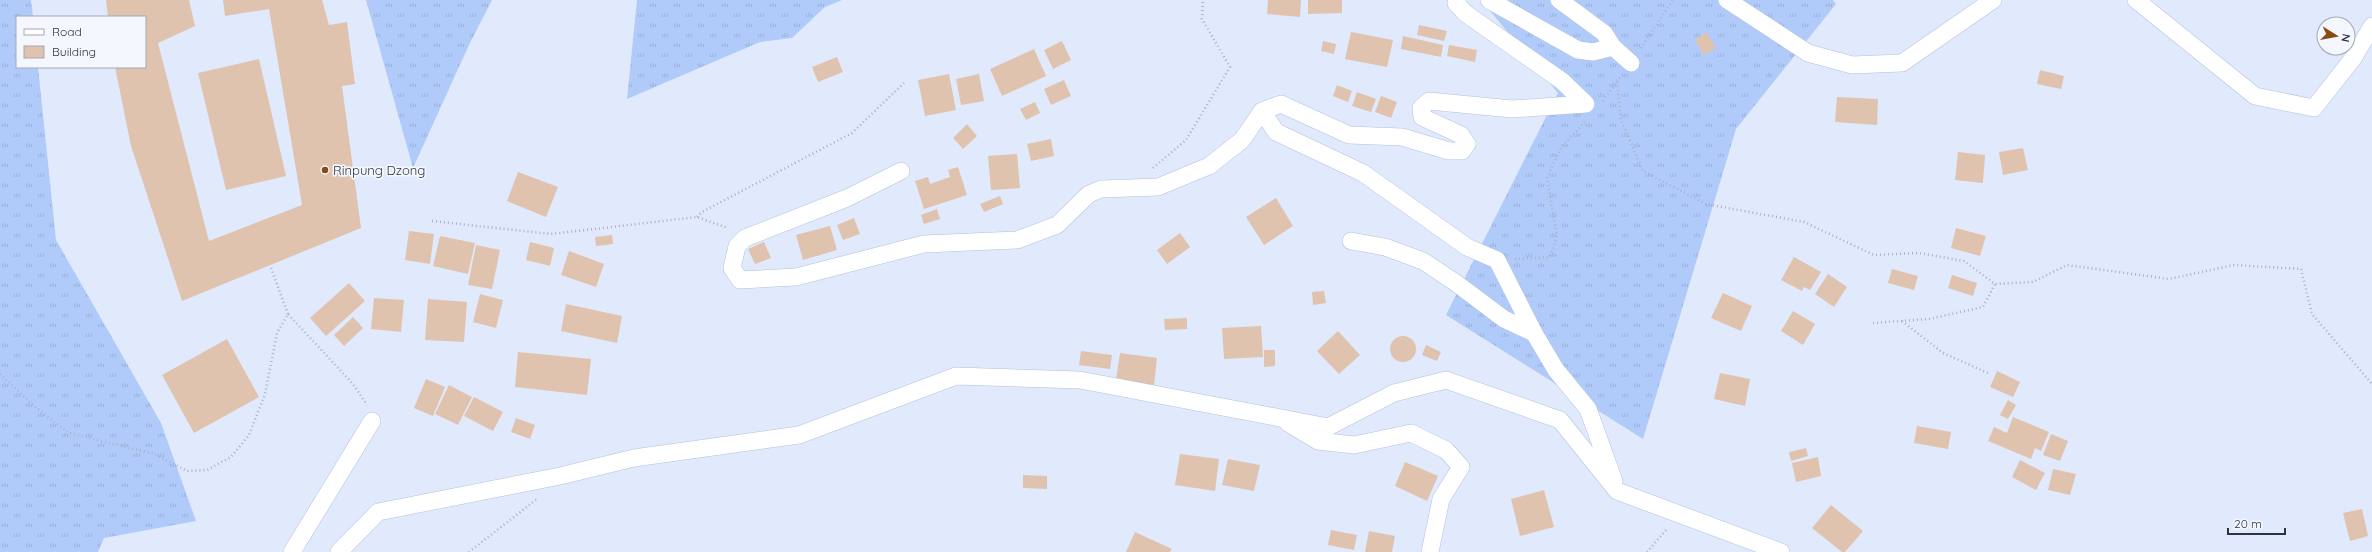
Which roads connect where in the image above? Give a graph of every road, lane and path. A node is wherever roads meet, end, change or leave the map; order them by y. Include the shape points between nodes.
1 (1203, 0) edge
2 (1457, 0) edge
3 (1488, 0) edge
4 (1559, 0) edge
5 (1673, 0) edge
6 (1727, 0) edge
7 (1993, 0) edge
8 (2136, 0) edge
9 (2372, 26) edge
10 (1613, 47) junction
11 (1630, 63) junction
12 (1617, 82) junction
13 (904, 83) dead end
14 (1590, 108) junction
15 (1262, 111) junction
16 (1152, 170) dead end
17 (901, 171) dead end
18 (697, 218) junction
19 (432, 221) dead end
20 (1351, 241) dead end
21 (737, 246) junction
22 (1497, 260) junction
23 (271, 268) dead end
24 (1995, 284) junction
25 (288, 314) junction
26 (1902, 321) junction
27 (1873, 323) dead end
28 (1534, 333) junction
29 (0, 374) edge
30 (1990, 374) dead end
31 (2372, 384) edge
32 (1270, 414) junction
33 (372, 421) joint
34 (560, 476) junction
35 (1617, 491) junction
36 (1679, 514) junction
37 (292, 552) edge
38 (339, 552) edge
39 (469, 552) edge
40 (1430, 552) edge
41 (1647, 552) edge
42 (1781, 552) edge

1 - 16 path via 1202,19 1230,67 1186,140
2 - 14 street via 1456,3 1465,13 1562,81
3 - 10 street via 1578,50 1592,52
4 - 10 street via 1604,33
5 - 11 path
6 - 7 street via 1808,53 1852,65 1902,63
8 - 9 street via 2255,96 2314,108 2354,57
10 - 11 street
11 - 12 path
12 - 14 path
12 - 24 path via 1621,120 1643,171 1706,204 1804,222 1874,255 1919,254 1964,261
13 - 18 path via 852,133 702,212
14 - 15 street via 1512,109 1429,101 1421,108 1422,117 1461,135 1467,144 1462,151 1449,151 1402,138 1349,135 1281,104
14 - 22 path via 1562,146 1547,177 1557,236 1550,257
15 - 21 street via 1242,140 1209,166 1158,188 1101,189 1089,194 1057,224 1017,240 924,244 796,277 740,280 732,268
15 - 22 street via 1276,132 1363,173 1467,246
17 - 21 street via 847,198 745,238
18 - 19 path via 551,234
18 - 21 path via 725,227
20 - 28 street via 1385,247 1423,261 1504,319
22 - 28 street
23 - 25 path
24 - 26 path via 1983,307 1929,320
24 - 31 path via 2033,282 2067,265 2169,279 2234,264 2301,269 2312,314
25 - 29 path via 277,333 265,394 249,435 231,457 207,470 186,471 154,454 68,433
25 - 33 path via 353,384 366,401
26 - 27 path
26 - 30 path via 1943,352
28 - 35 street via 1556,370 1588,408
32 - 34 street via 1080,380 956,376 799,435 634,458
32 - 35 street via 1328,426 1394,393 1446,380 1560,420
32 - 40 street via 1296,426 1318,441 1354,445 1411,433 1446,450 1461,467 1441,499
33 - 37 street
34 - 38 street via 378,512
34 - 39 path via 542,496
35 - 36 street
36 - 41 path
36 - 42 street

